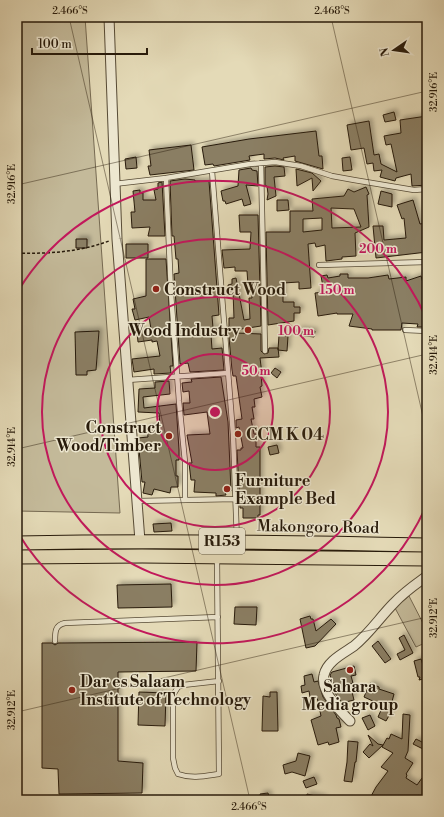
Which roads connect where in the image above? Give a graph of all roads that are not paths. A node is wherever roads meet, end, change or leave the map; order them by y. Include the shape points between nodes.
1 (108, 17) edge
2 (261, 163) junction
3 (212, 171) junction
4 (166, 178) junction
5 (114, 184) junction
6 (427, 189) edge
7 (427, 262) edge
8 (319, 265) dead end
9 (405, 330) dead end
10 (427, 331) edge
11 (265, 351) dead end
12 (228, 373) junction
13 (177, 377) junction
14 (127, 380) junction
15 (235, 499) junction
16 (186, 500) junction
17 (138, 501) junction
18 (140, 541) junction
19 (237, 541) junction
20 (17, 543) edge
21 (427, 545) edge
22 (17, 557) edge
23 (217, 557) junction
24 (427, 559) edge
25 (427, 576) edge
26 (218, 617) junction
27 (55, 641) dead end
28 (218, 680) junction
29 (350, 721) dead end

1 - 5 street
2 - 3 lane
2 - 6 lane via 290,164 346,179 414,190
2 - 11 lane
3 - 4 lane
3 - 12 lane
4 - 5 lane
4 - 13 lane
5 - 14 street
7 - 8 lane
9 - 10 lane
12 - 13 lane
12 - 15 lane
13 - 14 lane
13 - 16 lane
14 - 17 street
15 - 16 lane
15 - 19 lane
16 - 17 lane
17 - 18 street
18 - 19 main road, Makongoro Road / R153
18 - 20 main road, Makongoro Road / R153
19 - 21 main road, Makongoro Road / R153
22 - 23 main road, Makongoro Road / R153
23 - 24 main road, Makongoro Road / R153
23 - 26 lane
25 - 29 street via 393,603 367,635 332,662 324,675 328,694
26 - 27 lane via 65,623 56,626
26 - 28 lane
28 - 28 lane via 219,774 195,777 178,774 174,768 173,758 173,694 183,685

